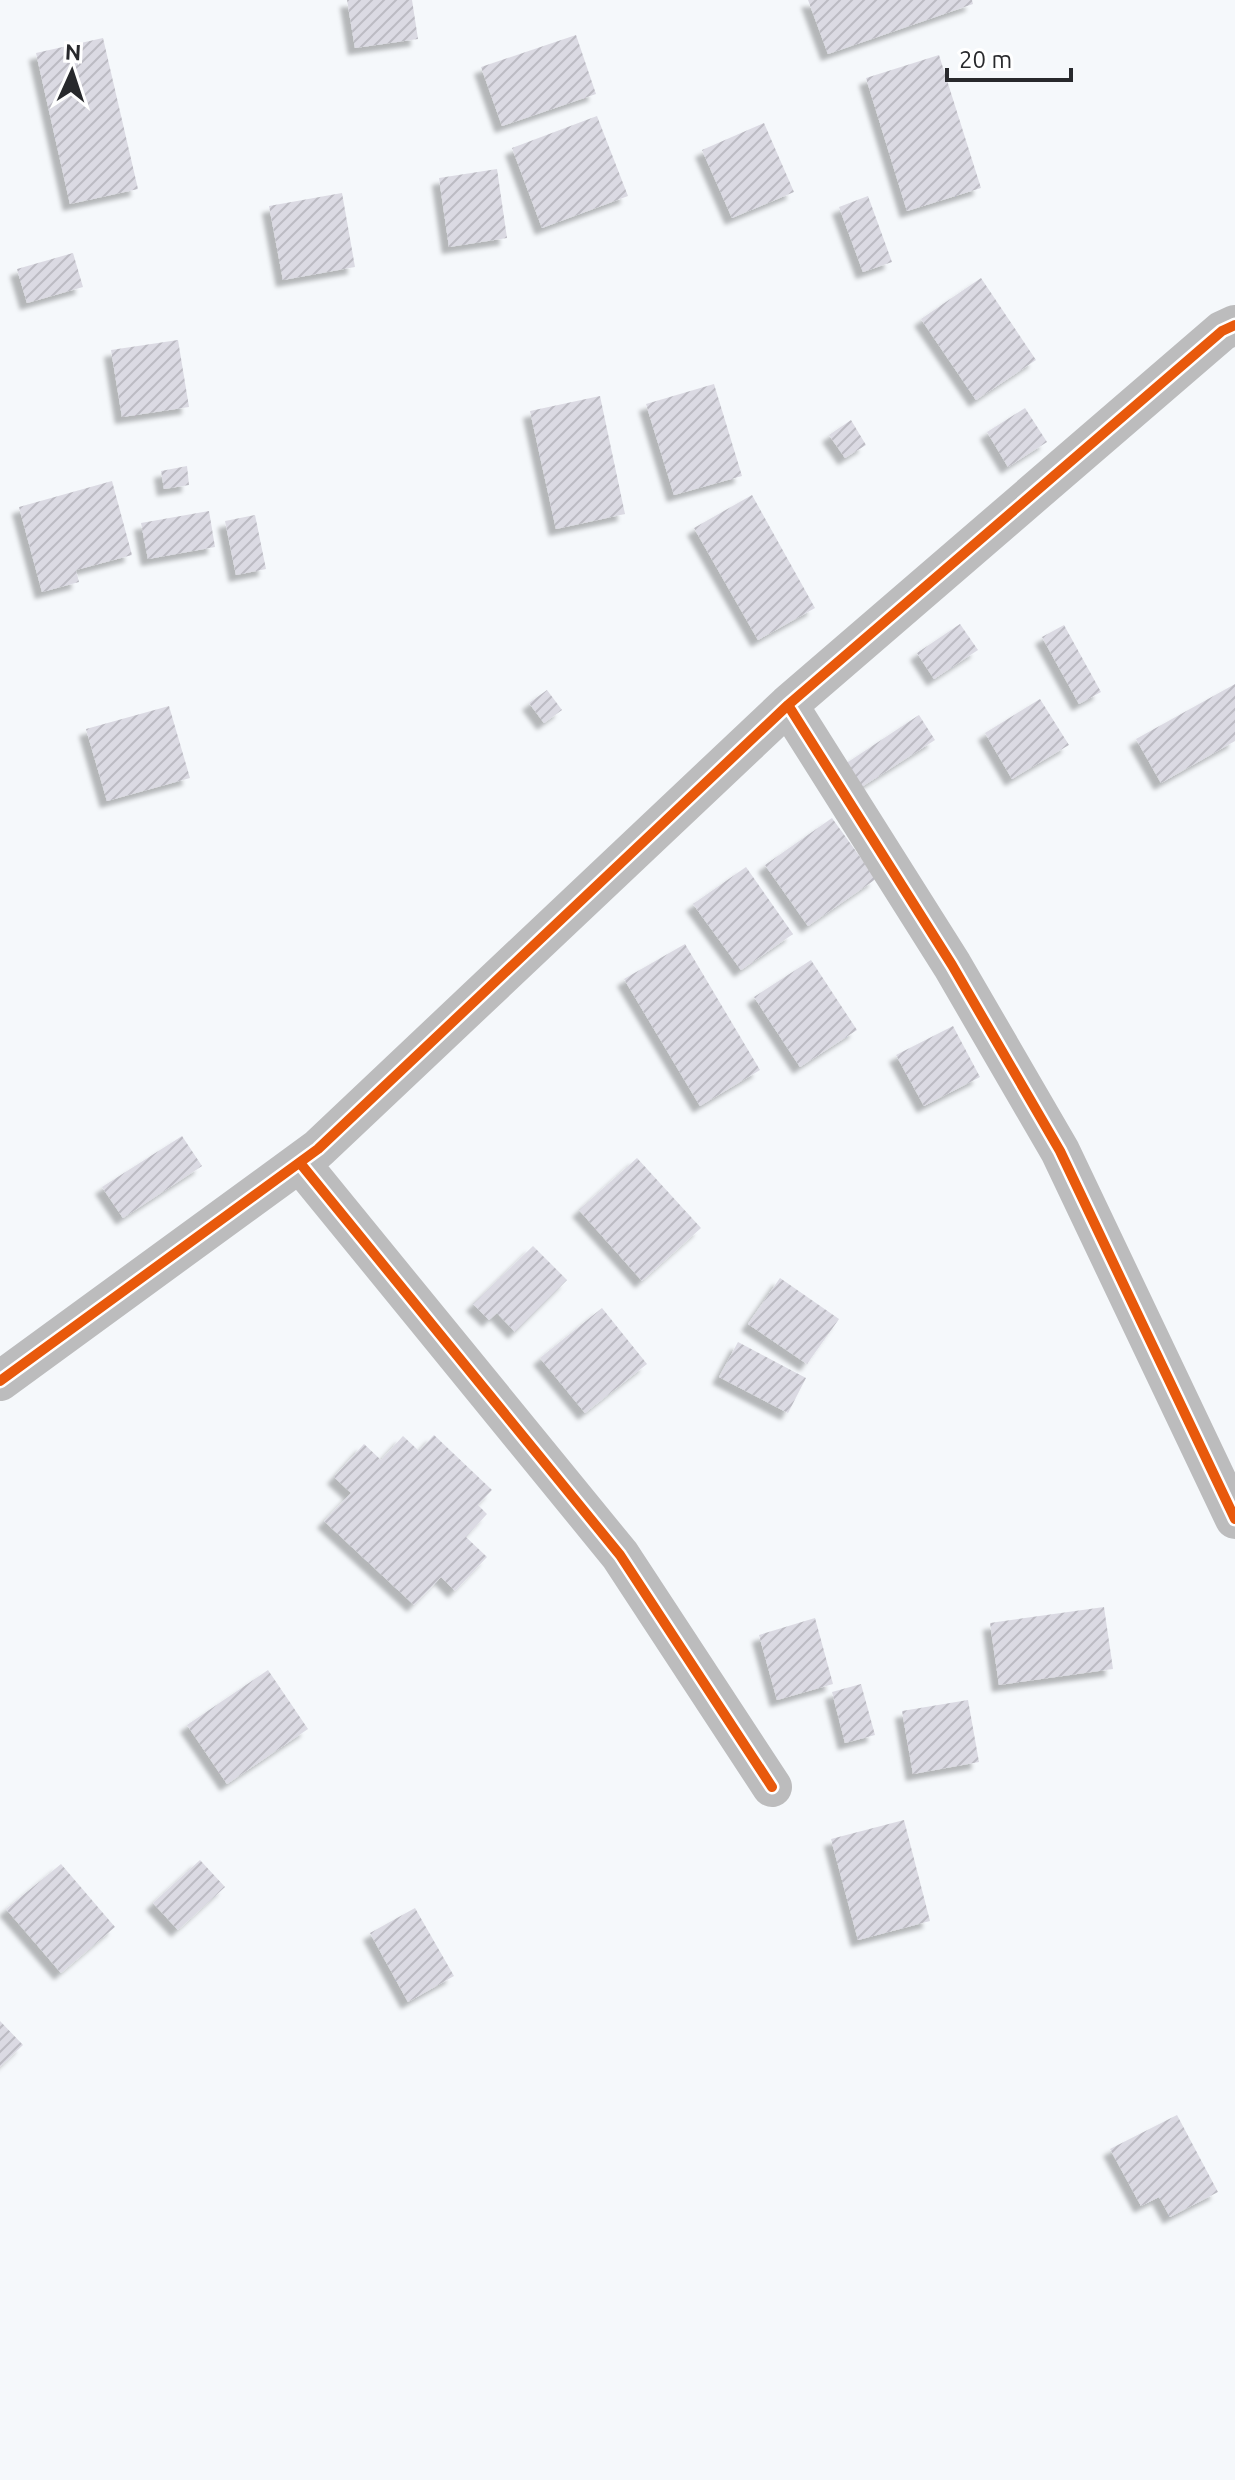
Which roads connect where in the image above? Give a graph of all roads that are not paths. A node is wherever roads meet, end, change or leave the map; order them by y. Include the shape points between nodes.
1 (1235, 325) edge
2 (788, 705) junction
3 (300, 1163) junction
4 (0, 1381) edge
5 (1235, 1519) edge
6 (772, 1787) dead end

1 - 2 street via 1162,381
2 - 3 street
2 - 5 street via 952,965 1060,1151
3 - 4 street
3 - 6 street via 620,1555

